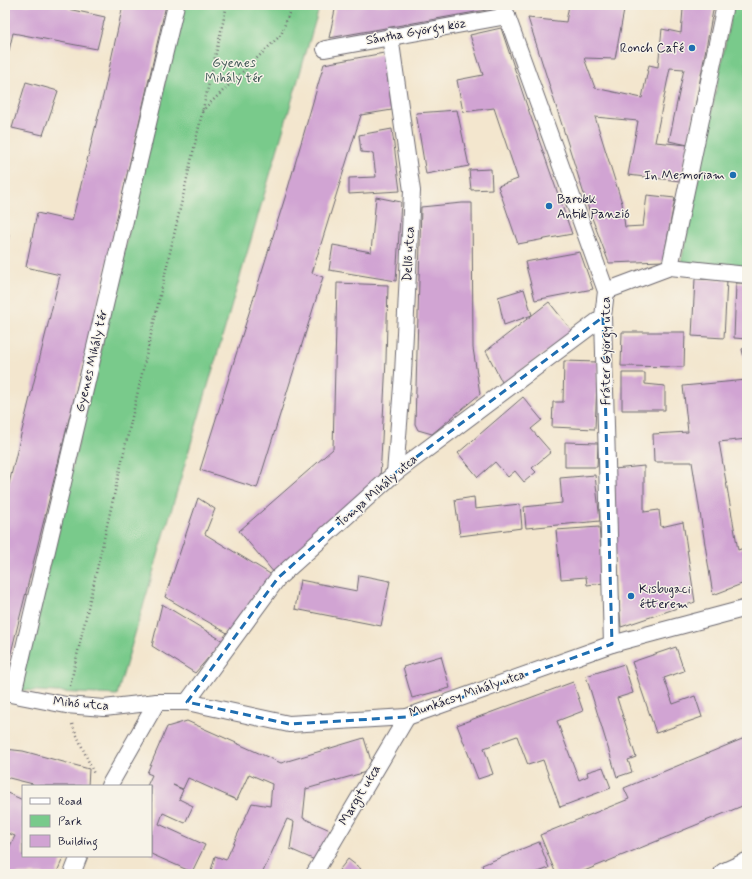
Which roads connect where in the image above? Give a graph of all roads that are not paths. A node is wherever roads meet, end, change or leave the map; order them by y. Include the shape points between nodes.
1 (176, 5) edge
2 (725, 5) edge
3 (505, 11) edge
4 (390, 36) junction
5 (325, 49) dead end
6 (670, 267) junction
7 (747, 275) edge
8 (606, 291) junction
9 (603, 318) junction
10 (395, 472) junction
11 (747, 608) edge
12 (612, 644) junction
13 (9, 694) edge
14 (157, 702) junction
15 (187, 702) junction
16 (407, 717) junction
17 (103, 783) edge
18 (79, 857) edge
19 (72, 874) edge
20 (314, 874) edge

1 - 13 street, Gyenes Mihály tér
2 - 6 street
3 - 4 street, Sántha György köz
3 - 8 street, Fráter György utca
4 - 5 street, Sántha György köz
4 - 10 street, Dellő utca via 412,191 403,374
6 - 7 street
6 - 8 street
8 - 9 street, Fráter György utca
9 - 10 street, Tompa Mihály utca
9 - 12 street, Fráter György utca
10 - 15 street, Tompa Mihály utca via 278,578
11 - 12 street, Munkácsy Mihály utca
12 - 16 street, Munkácsy Mihály utca
13 - 14 street, Mihó utca via 66,705 104,708
14 - 15 street, Munkácsy Mihály utca
14 - 17 street
15 - 16 street, Munkácsy Mihály utca via 289,724
16 - 20 street, Margit utca
18 - 19 street

